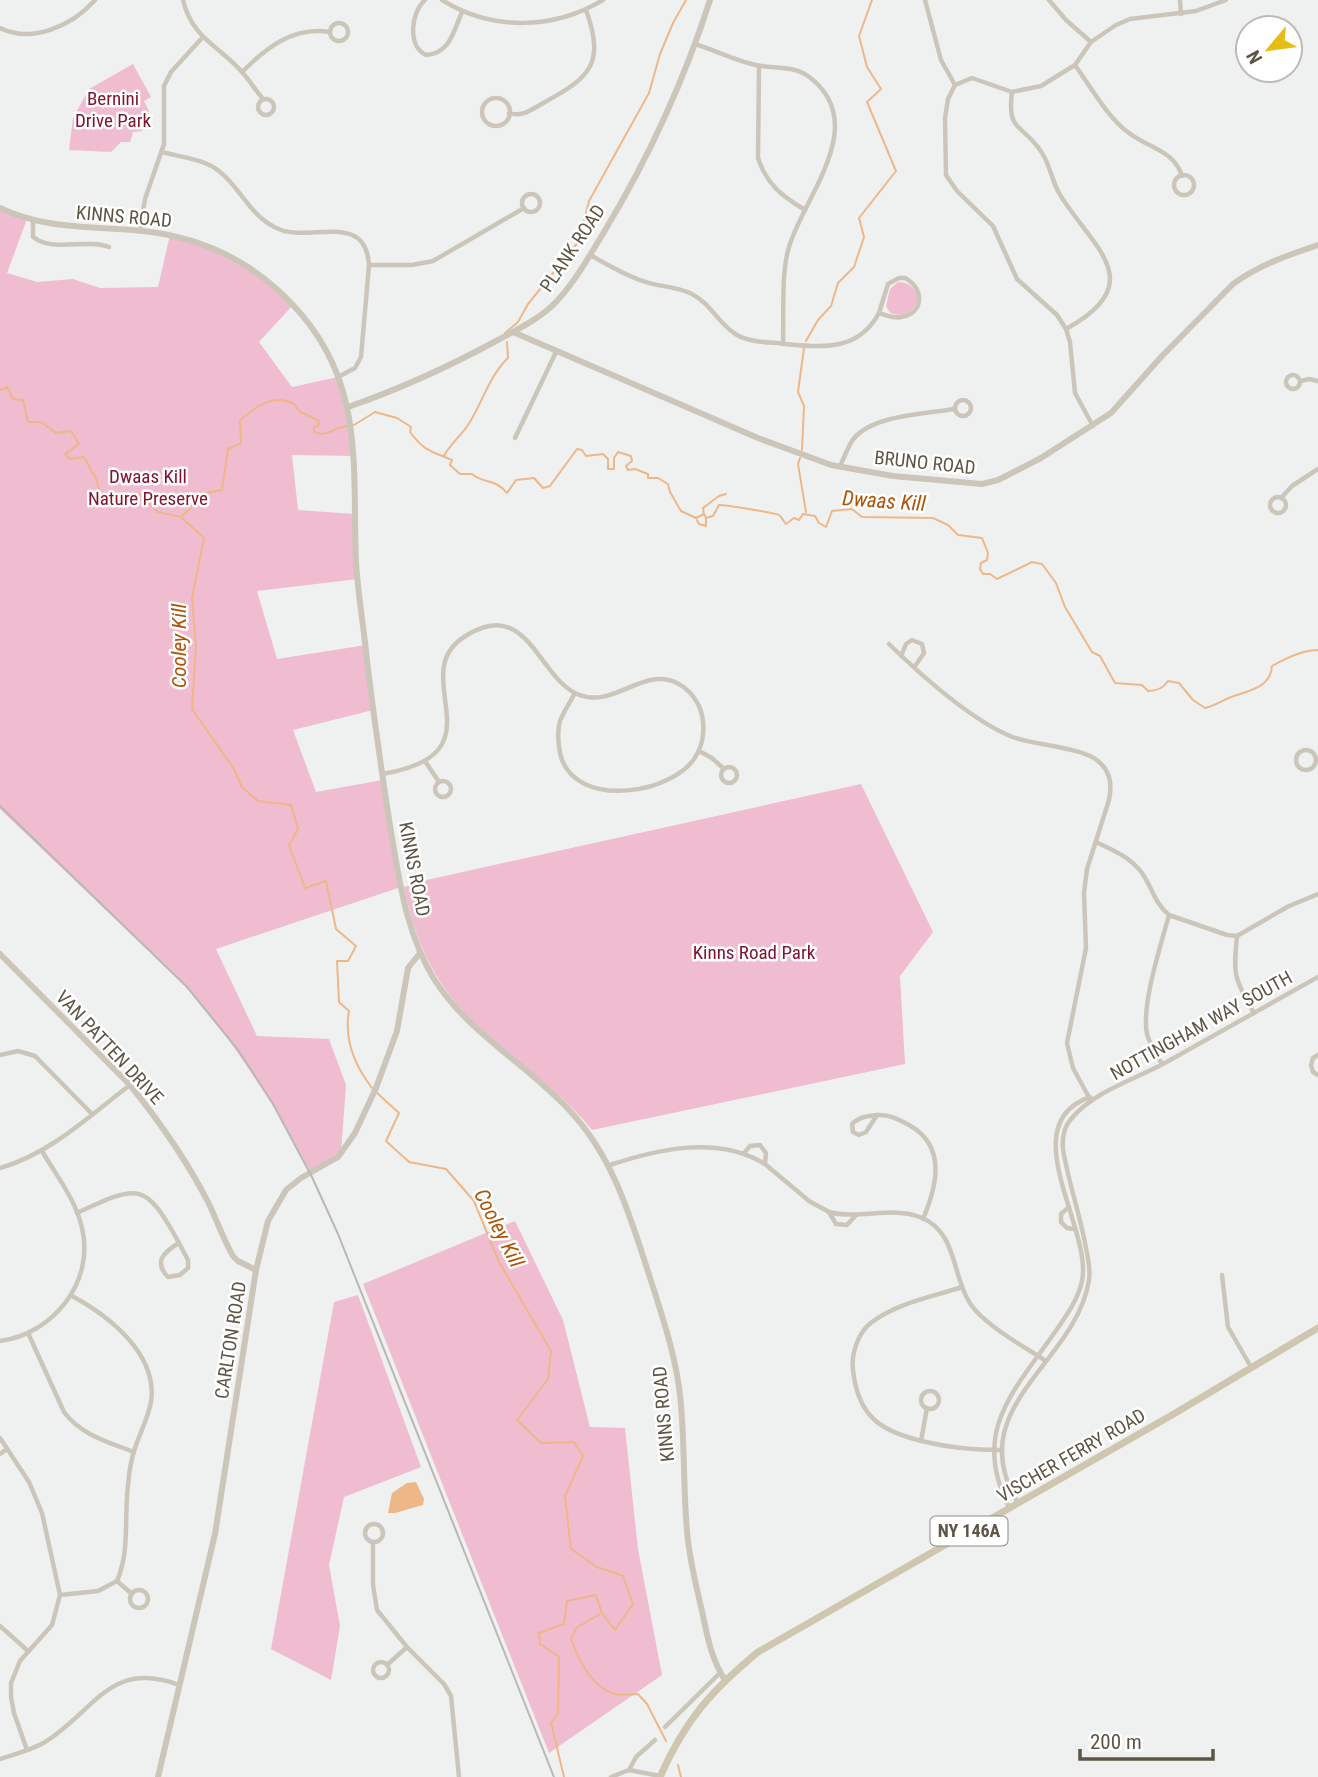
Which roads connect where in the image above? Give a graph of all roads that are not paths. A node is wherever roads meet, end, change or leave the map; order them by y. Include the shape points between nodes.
1 (95, 0) edge
2 (183, 0) edge
3 (425, 0) edge
4 (442, 0) edge
5 (603, 0) edge
6 (710, 0) edge
7 (925, 0) edge
8 (1049, 0) edge
9 (1180, 0) edge
10 (1226, 0) edge
11 (586, 10) junction
12 (462, 12) junction
13 (1181, 14) junction
14 (0, 28) edge
15 (330, 32) junction
16 (202, 38) junction
17 (1091, 42) junction
18 (695, 44) junction
19 (1075, 65) junction
20 (759, 66) junction
21 (242, 72) junction
22 (955, 85) junction
23 (1012, 92) junction
24 (263, 99) dead end
25 (509, 113) junction
26 (162, 152) junction
27 (1182, 176) junction
28 (0, 208) edge
29 (524, 208) junction
30 (805, 209) junction
31 (33, 220) junction
32 (140, 230) junction
33 (1318, 245) edge
34 (109, 247) dead end
35 (590, 255) junction
36 (369, 265) junction
37 (879, 313) junction
38 (1066, 329) junction
39 (513, 332) junction
40 (783, 344) junction
41 (556, 352) junction
42 (338, 377) junction
43 (1301, 381) dead end
44 (1318, 381) edge
45 (348, 407) junction
46 (954, 409) dead end
47 (1093, 426) junction
48 (515, 438) dead end
49 (840, 467) junction
50 (1318, 469) edge
51 (1281, 498) dead end
52 (889, 644) dead end
53 (901, 656) junction
54 (915, 666) junction
55 (575, 693) junction
56 (699, 751) junction
57 (425, 761) junction
58 (1317, 762) edge
59 (724, 769) dead end
60 (382, 774) junction
61 (439, 782) dead end
62 (1096, 842) junction
63 (1318, 894) edge
64 (1169, 915) junction
65 (1237, 936) junction
66 (420, 953) junction
67 (0, 954) edge
68 (1318, 977) edge
69 (1254, 1013) junction
70 (0, 1055) edge
71 (1318, 1055) edge
72 (1162, 1064) junction
73 (1318, 1075) edge
74 (130, 1085) junction
75 (1090, 1099) junction
76 (92, 1114) junction
77 (877, 1115) junction
78 (42, 1151) junction
79 (744, 1153) junction
80 (765, 1164) junction
81 (610, 1165) junction
82 (0, 1168) edge
83 (1069, 1207) junction
84 (830, 1212) junction
85 (77, 1213) junction
86 (856, 1215) junction
87 (923, 1219) junction
88 (1074, 1228) junction
89 (179, 1243) junction
90 (256, 1270) junction
91 (1222, 1275) dead end
92 (961, 1287) junction
93 (72, 1296) junction
94 (1318, 1328) edge
95 (28, 1333) junction
96 (0, 1341) edge
97 (1038, 1356) junction
98 (1046, 1361) junction
99 (1251, 1367) junction
100 (927, 1408) junction
101 (0, 1438) edge
102 (921, 1441) junction
103 (7, 1449) junction
104 (993, 1450) junction
105 (1000, 1450) junction
106 (134, 1452) junction
107 (0, 1454) edge
108 (1018, 1504) junction
109 (1010, 1508) junction
110 (373, 1542) dead end
111 (117, 1581) junction
112 (132, 1594) dead end
113 (60, 1595) junction
114 (0, 1626) edge
115 (407, 1647) junction
116 (28, 1651) junction
117 (387, 1665) dead end
118 (723, 1677) junction
119 (179, 1685) junction
120 (665, 1727) dead end
121 (655, 1740) dead end
122 (27, 1750) junction
123 (0, 1759) edge
124 (629, 1770) junction
125 (158, 1777) edge
126 (459, 1777) edge
127 (611, 1777) edge
128 (660, 1777) edge

1 - 14 street via 53,30 14,33
2 - 16 street via 191,24
3 - 12 street via 417,8 413,34 417,49 426,55 445,48
4 - 12 street
5 - 11 street
6 - 18 street, PLANK ROAD
7 - 22 street via 941,60
8 - 17 street
9 - 13 street
10 - 13 street
11 - 12 street via 520,24
11 - 25 street via 594,40 588,71 571,88 520,115
13 - 17 street via 1130,19
15 - 15 street via 338,41 348,32 339,23
15 - 21 street via 297,33 282,39
16 - 21 street
16 - 26 street via 164,86
17 - 19 street
18 - 20 street
18 - 35 street, PLANK ROAD via 664,122
19 - 23 street via 1041,86
19 - 27 street via 1119,124 1172,157
20 - 30 street via 758,158 774,188
20 - 30 street via 793,69 807,76 822,90 832,111 830,156
21 - 24 street
22 - 23 street via 976,78
22 - 38 street via 945,118 946,175 993,226 1017,279 1057,314
23 - 38 street via 1014,123 1044,155 1059,193 1108,266 1110,287 1104,299 1087,317
25 - 25 street via 505,122 495,126 486,122 482,110 496,99 506,103
26 - 32 street via 145,199
26 - 36 street via 217,169 271,226 286,232 352,235 364,243
27 - 27 street via 1193,183 1187,194 1179,194 1174,187
28 - 31 street, KINNS ROAD
29 - 29 street via 525,196 538,198 537,210
29 - 36 street via 433,261
30 - 40 street via 788,248
31 - 32 street, KINNS ROAD via 77,228
31 - 34 street via 36,240
32 - 42 street, KINNS ROAD via 223,252 269,282 306,320
33 - 47 street, BRUNO ROAD via 1262,265 1233,284 1118,406
35 - 39 street, PLANK ROAD via 557,302
35 - 40 street via 642,281 688,292 707,303 736,335
36 - 42 street via 361,357 355,368
37 - 37 street via 892,281 905,278 916,287 920,299 910,314 899,318
37 - 40 street via 857,337 835,346
38 - 47 street via 1075,393
39 - 41 street, BRUNO ROAD
39 - 45 street, PLANK ROAD
41 - 48 street
41 - 49 street, BRUNO ROAD via 758,438
42 - 45 street, KINNS ROAD
43 - 44 street
45 - 60 street, KINNS ROAD via 358,579
46 - 49 street via 867,428 852,440
47 - 49 street, BRUNO ROAD via 987,484
50 - 51 street
52 - 53 street
53 - 54 street
53 - 54 street via 912,640 922,644 924,653
54 - 62 street via 968,712 1011,736 1100,762 1111,789
55 - 56 street via 603,698 654,678 668,678 683,686 700,708 703,734
55 - 56 street via 558,738 566,769 579,782 607,792 629,790 675,777
55 - 57 street via 521,635 496,626 471,632 448,654 442,681 447,732 438,751
56 - 59 street
57 - 60 street
57 - 61 street
58 - 58 street via 1302,769 1296,756 1309,750
60 - 66 street, KINNS ROAD via 404,906
62 - 64 street via 1135,865
62 - 75 street via 1085,884 1086,948 1067,1043 1069,1058
63 - 65 street
64 - 65 street
64 - 72 street via 1147,1020 1147,1034
65 - 69 street via 1233,969
66 - 81 street, KINNS ROAD via 462,1015 562,1102
66 - 90 street, CARLTON ROAD via 408,968 397,1031 355,1133 338,1157 294,1183 279,1198
67 - 74 street, VAN PATTEN DRIVE
68 - 69 street, NOTTINGHAM WAY SOUTH
69 - 72 street, NOTTINGHAM WAY SOUTH
70 - 76 street via 18,1051 35,1056
71 - 73 street via 1311,1065
72 - 75 street, NOTTINGHAM WAY SOUTH
74 - 76 street
74 - 90 street, VAN PATTEN DRIVE via 182,1159 233,1256
75 - 83 street, NOTTINGHAM WAY SOUTH via 1066,1112 1056,1134
75 - 98 street, NOTTINGHAM WAY SOUTH via 1070,1119 1062,1142 1088,1257 1089,1282 1079,1310
76 - 78 street
77 - 77 street via 855,1121 853,1132 866,1132
77 - 87 street via 888,1115 912,1127 934,1157 937,1181
78 - 82 street
78 - 85 street
79 - 80 street
79 - 80 street via 750,1146 761,1145
79 - 81 street via 704,1147 675,1149
80 - 84 street via 809,1201
81 - 118 street, KINNS ROAD via 674,1358 689,1551 708,1639
83 - 88 street, NOTTINGHAM WAY SOUTH
83 - 88 street, NOTTINGHAM WAY SOUTH via 1061,1214 1061,1222
84 - 86 street
84 - 86 street via 842,1226
85 - 89 street via 115,1196 144,1195 158,1206
85 - 93 street via 84,1245
86 - 87 street
87 - 92 street via 945,1237
88 - 97 street, NOTTINGHAM WAY SOUTH via 1083,1265 1081,1285
89 - 89 street via 188,1268 168,1277 160,1262 164,1253
90 - 119 street, CARLTON ROAD via 215,1534
91 - 99 street via 1228,1327
92 - 97 street via 975,1310
92 - 102 street via 896,1308 866,1327 856,1346 852,1364 855,1385 867,1413 888,1430
93 - 95 street via 57,1314
93 - 106 street via 113,1323 145,1365 152,1399
94 - 99 main road, VISCHER FERRY ROAD / NY 146A
95 - 96 street
95 - 106 street via 71,1422 89,1435
97 - 98 street
97 - 104 street, NOTTINGHAM WAY SOUTH via 998,1419
98 - 105 street, NOTTINGHAM WAY SOUTH via 1007,1420
99 - 108 main road, VISCHER FERRY ROAD / NY 146A
100 - 100 street via 922,1396 931,1391 939,1401 935,1408
100 - 102 street
101 - 103 street
102 - 104 street
103 - 107 street
103 - 113 street via 42,1513
104 - 105 street
104 - 109 street, NOTTINGHAM WAY SOUTH via 996,1476
105 - 108 street, NOTTINGHAM WAY SOUTH
106 - 111 street via 127,1487 124,1558
108 - 109 main road, VISCHER FERRY ROAD / NY 146A
109 - 118 main road, VISCHER FERRY ROAD / NY 146A via 758,1652
110 - 115 street via 374,1603 380,1617
111 - 112 street
111 - 113 street via 98,1591
113 - 116 street via 52,1625
114 - 116 street
115 - 117 street
115 - 126 street via 451,1696
116 - 122 street via 11,1683
118 - 120 street
118 - 128 main road, VISCHER FERRY ROAD / NY 146A via 683,1731
119 - 122 street via 149,1677 114,1685 46,1742
119 - 125 street, CARLTON ROAD
121 - 124 street
122 - 123 street
124 - 127 street
124 - 128 street

